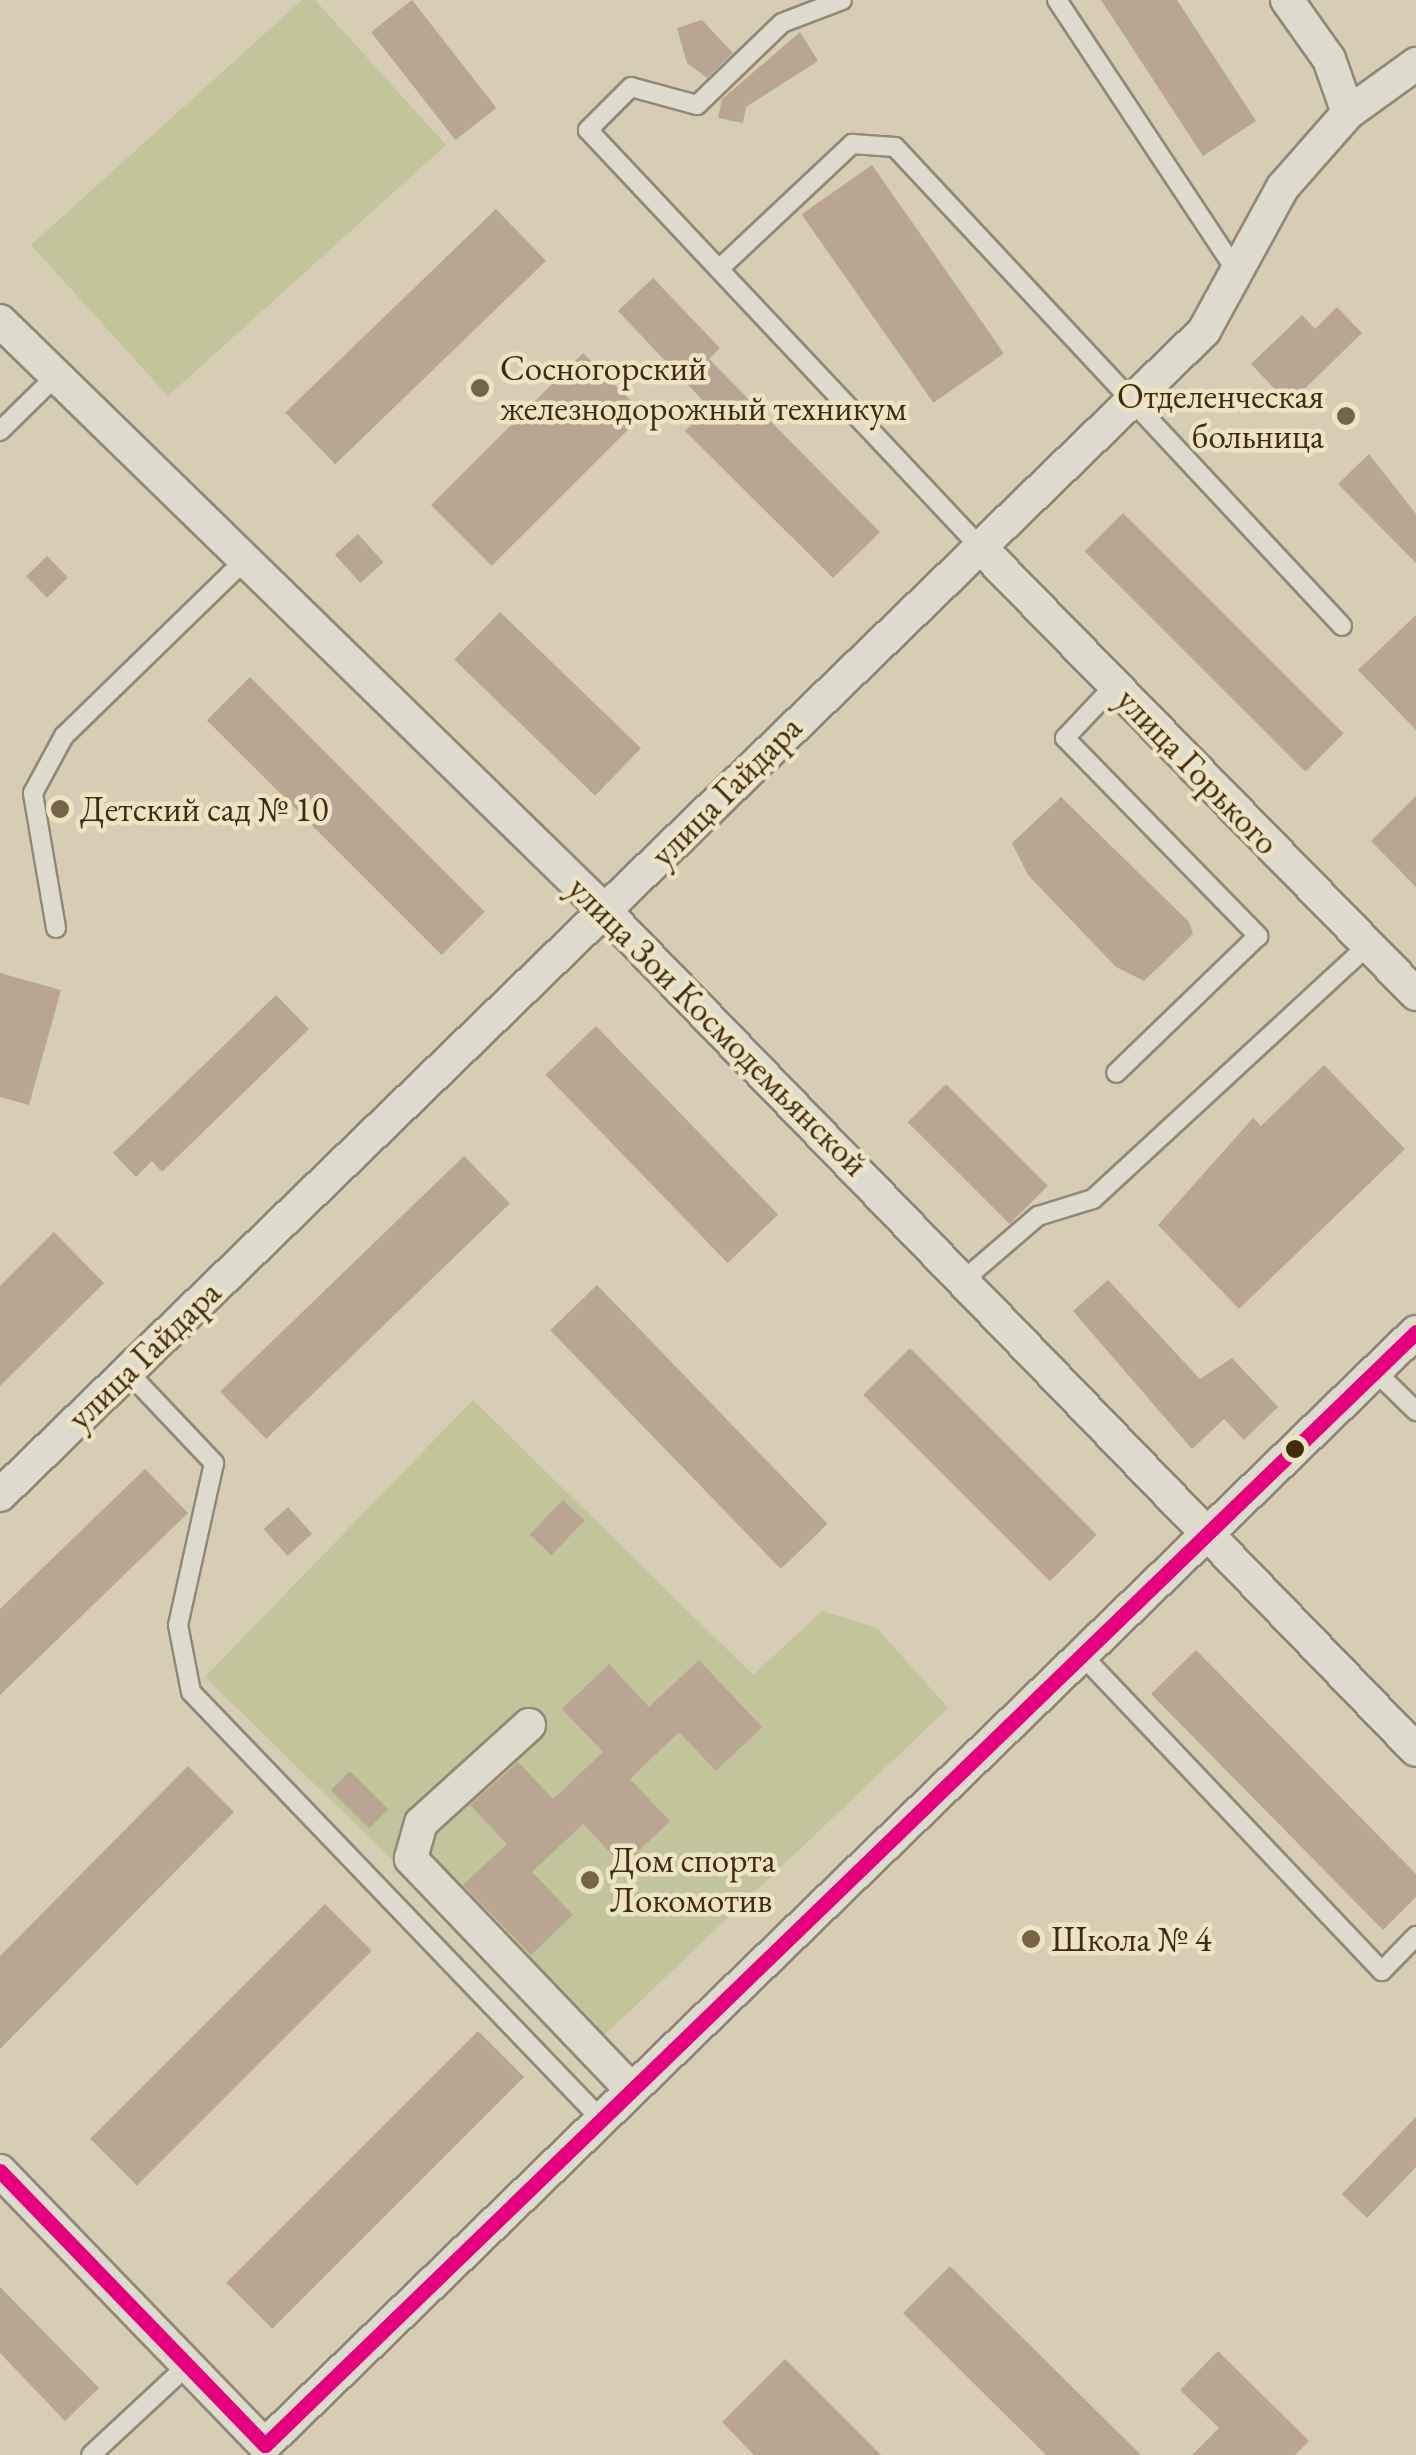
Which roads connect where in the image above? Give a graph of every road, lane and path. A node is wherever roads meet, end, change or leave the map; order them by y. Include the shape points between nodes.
1 (842, 0) edge
2 (1057, 0) edge
3 (1287, 0) edge
4 (1416, 64) edge
5 (1348, 113) junction
6 (719, 270) junction
7 (1240, 278) junction
8 (0, 321) edge
9 (57, 375) junction
10 (1132, 402) junction
11 (0, 431) edge
12 (980, 548) junction
13 (247, 558) junction
14 (1342, 626) dead end
15 (1114, 685) junction
16 (604, 910) junction
17 (56, 928) dead end
18 (1368, 945) junction
19 (1416, 994) edge
20 (1116, 1073) dead end
21 (967, 1277) junction
22 (1416, 1332) edge
23 (1374, 1370) junction
24 (127, 1371) junction
25 (1416, 1411) edge
26 (0, 1494) edge
27 (1206, 1528) junction
28 (1078, 1651) junction
29 (529, 1725) dead end
30 (1416, 1750) edge
31 (1416, 1936) edge
32 (628, 2086) junction
33 (598, 2116) junction
34 (0, 2172) edge
35 (188, 2365) junction
36 (266, 2450) edge
37 (91, 2455) edge

1 - 6 lane via 782,23 697,104 632,87 588,130
2 - 7 lane
3 - 5 street via 1328,59
4 - 5 street, улица Гайдара
5 - 7 street, улица Гайдара via 1283,187
6 - 10 lane via 852,144 896,147
6 - 12 lane
7 - 10 street, улица Гайдара via 1204,331
8 - 9 street, улица Зои Космодемьянской
9 - 11 lane
9 - 13 street, улица Зои Космодемьянской
10 - 12 street, улица Гайдара
10 - 14 lane
12 - 15 street, улица Горького
12 - 16 street, улица Гайдара
13 - 16 street, улица Зои Космодемьянской
13 - 17 lane via 64,736 33,793
15 - 18 street, улица Горького
15 - 20 lane via 1064,738 1258,936
16 - 21 street, улица Зои Космодемьянской
16 - 24 street, улица Гайдара
18 - 19 street, улица Горького
18 - 21 lane via 1092,1199 1038,1216
21 - 27 street, улица Зои Космодемьянской
22 - 23 street
23 - 25 lane
23 - 27 street
24 - 26 street, улица Гайдара
24 - 33 lane via 214,1463 178,1625 191,1692
27 - 28 street
27 - 30 street, улица Зои Космодемьянской
28 - 31 lane via 1382,1971
28 - 32 street
29 - 32 street via 421,1823 411,1859
32 - 33 street
33 - 36 street
34 - 35 street
35 - 36 street
35 - 37 lane

